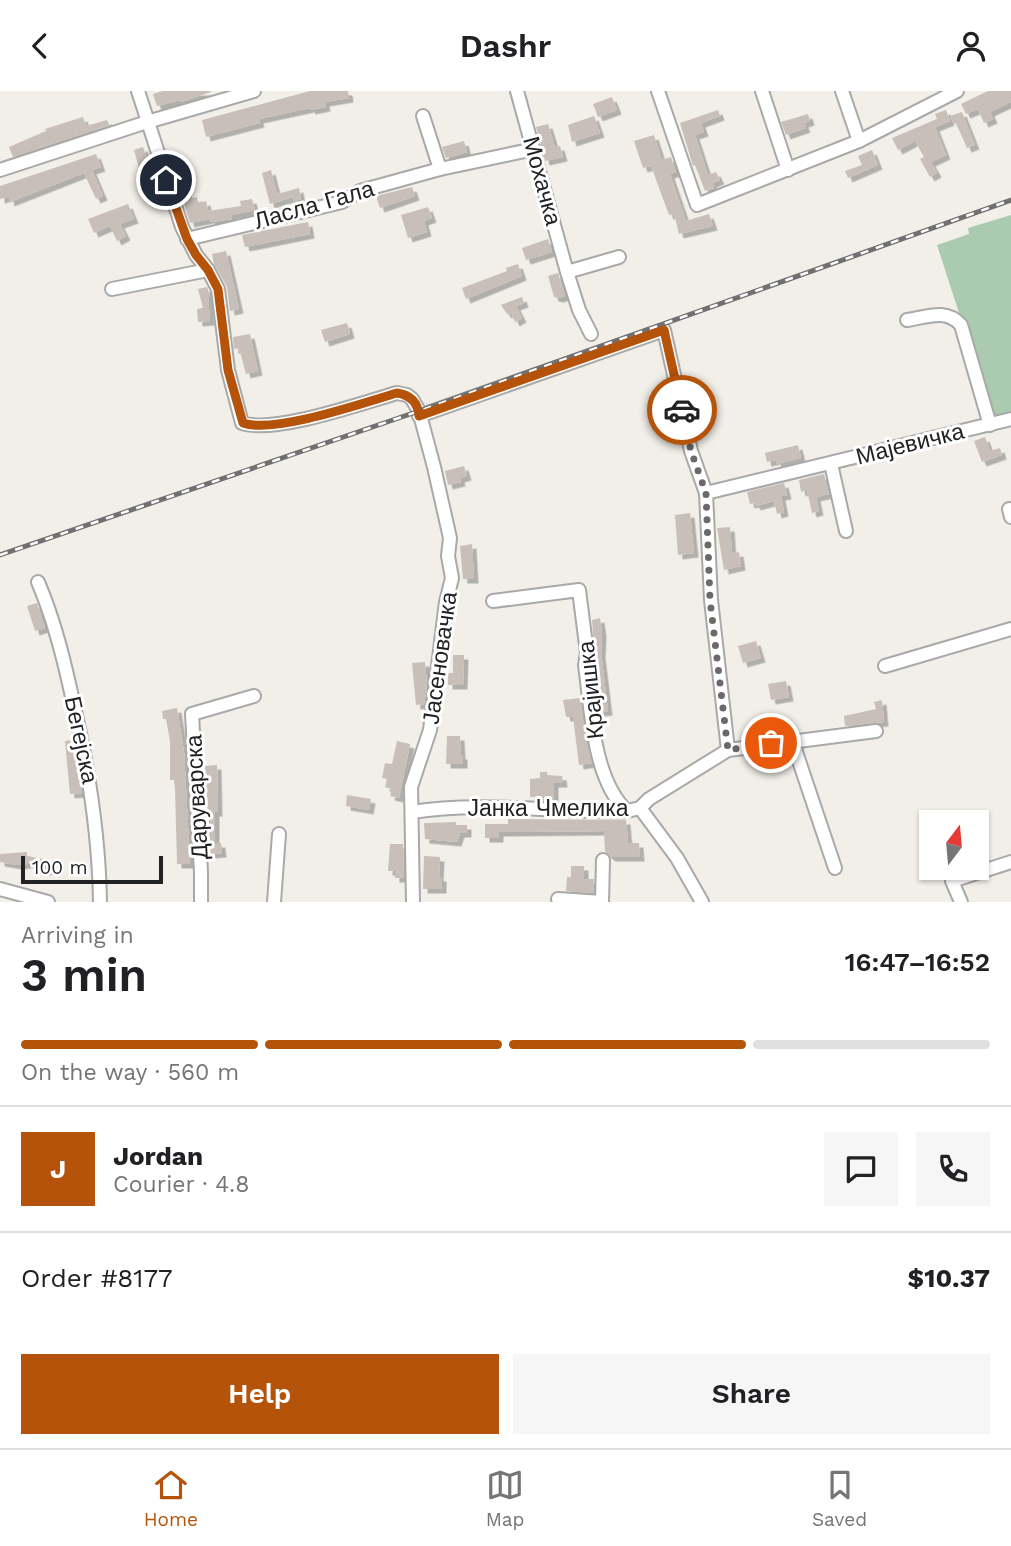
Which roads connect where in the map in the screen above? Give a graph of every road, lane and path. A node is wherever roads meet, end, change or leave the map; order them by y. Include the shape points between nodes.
1 (138, 91) edge
2 (254, 91) edge
3 (517, 91) edge
4 (658, 91) edge
5 (762, 91) edge
6 (842, 91) edge
7 (956, 91) edge
8 (423, 116) dead end
9 (147, 122) junction
10 (859, 141) junction
11 (534, 149) junction
12 (440, 169) junction
13 (0, 170) edge
14 (788, 170) junction
15 (187, 239) junction
16 (619, 257) dead end
17 (208, 270) junction
18 (567, 272) junction
19 (112, 289) dead end
20 (907, 320) dead end
21 (591, 334) dead end
22 (419, 416) junction
23 (1011, 419) edge
24 (990, 425) junction
25 (831, 464) junction
26 (706, 493) junction
27 (846, 531) dead end
28 (38, 582) dead end
29 (493, 601) dead end
30 (1011, 629) edge
31 (886, 666) dead end
32 (254, 696) dead end
33 (876, 730) dead end
34 (792, 740) junction
35 (728, 750) junction
36 (634, 810) junction
37 (412, 812) junction
38 (279, 834) dead end
39 (603, 860) dead end
40 (1011, 862) edge
41 (835, 868) dead end
42 (0, 889) edge
43 (558, 899) dead end
44 (48, 902) edge
45 (100, 902) edge
46 (201, 902) edge
47 (274, 902) edge
48 (413, 902) edge
49 (602, 902) edge
50 (702, 902) edge
51 (961, 902) edge

1 - 9 street
2 - 9 street
3 - 11 street, Мохачка
4 - 14 street via 697,205
5 - 14 street
6 - 10 street
7 - 10 street
8 - 12 street
9 - 13 street
9 - 15 street
10 - 14 street
11 - 12 street, Ласла Гала
11 - 18 street, Мохачка
12 - 15 street, Ласла Гала via 360,191 342,202
15 - 17 street
16 - 18 street
17 - 19 street
17 - 22 street via 218,289 228,370 243,423 253,427 309,418 397,393 412,399
18 - 21 street, Мохачка
20 - 24 street, Мајевичка via 946,314 961,325
22 - 26 street via 664,330 691,451
22 - 37 street, Јасеновачка via 450,538 452,578 430,730 411,787
23 - 24 street, Мајевичка
24 - 25 street, Мајевичка
25 - 26 street, Мајевичка
25 - 27 street, Мајевичка
26 - 35 street via 710,600
28 - 45 street, Бегејска via 65,663 93,794
29 - 36 street, Крајишка via 550,588 579,590 599,758 617,802
30 - 31 street
32 - 46 street, Даруварска via 192,714
33 - 34 street, Јанка Чмелика
34 - 35 street, Јанка Чмелика
34 - 41 street
35 - 36 street, Јанка Чмелика
36 - 37 street, Јанка Чмелика via 474,807
36 - 50 street, Крајишка via 677,858
37 - 48 street, Јасеновачка
38 - 47 street
39 - 49 street
40 - 51 street via 952,881
42 - 44 street
43 - 49 street

